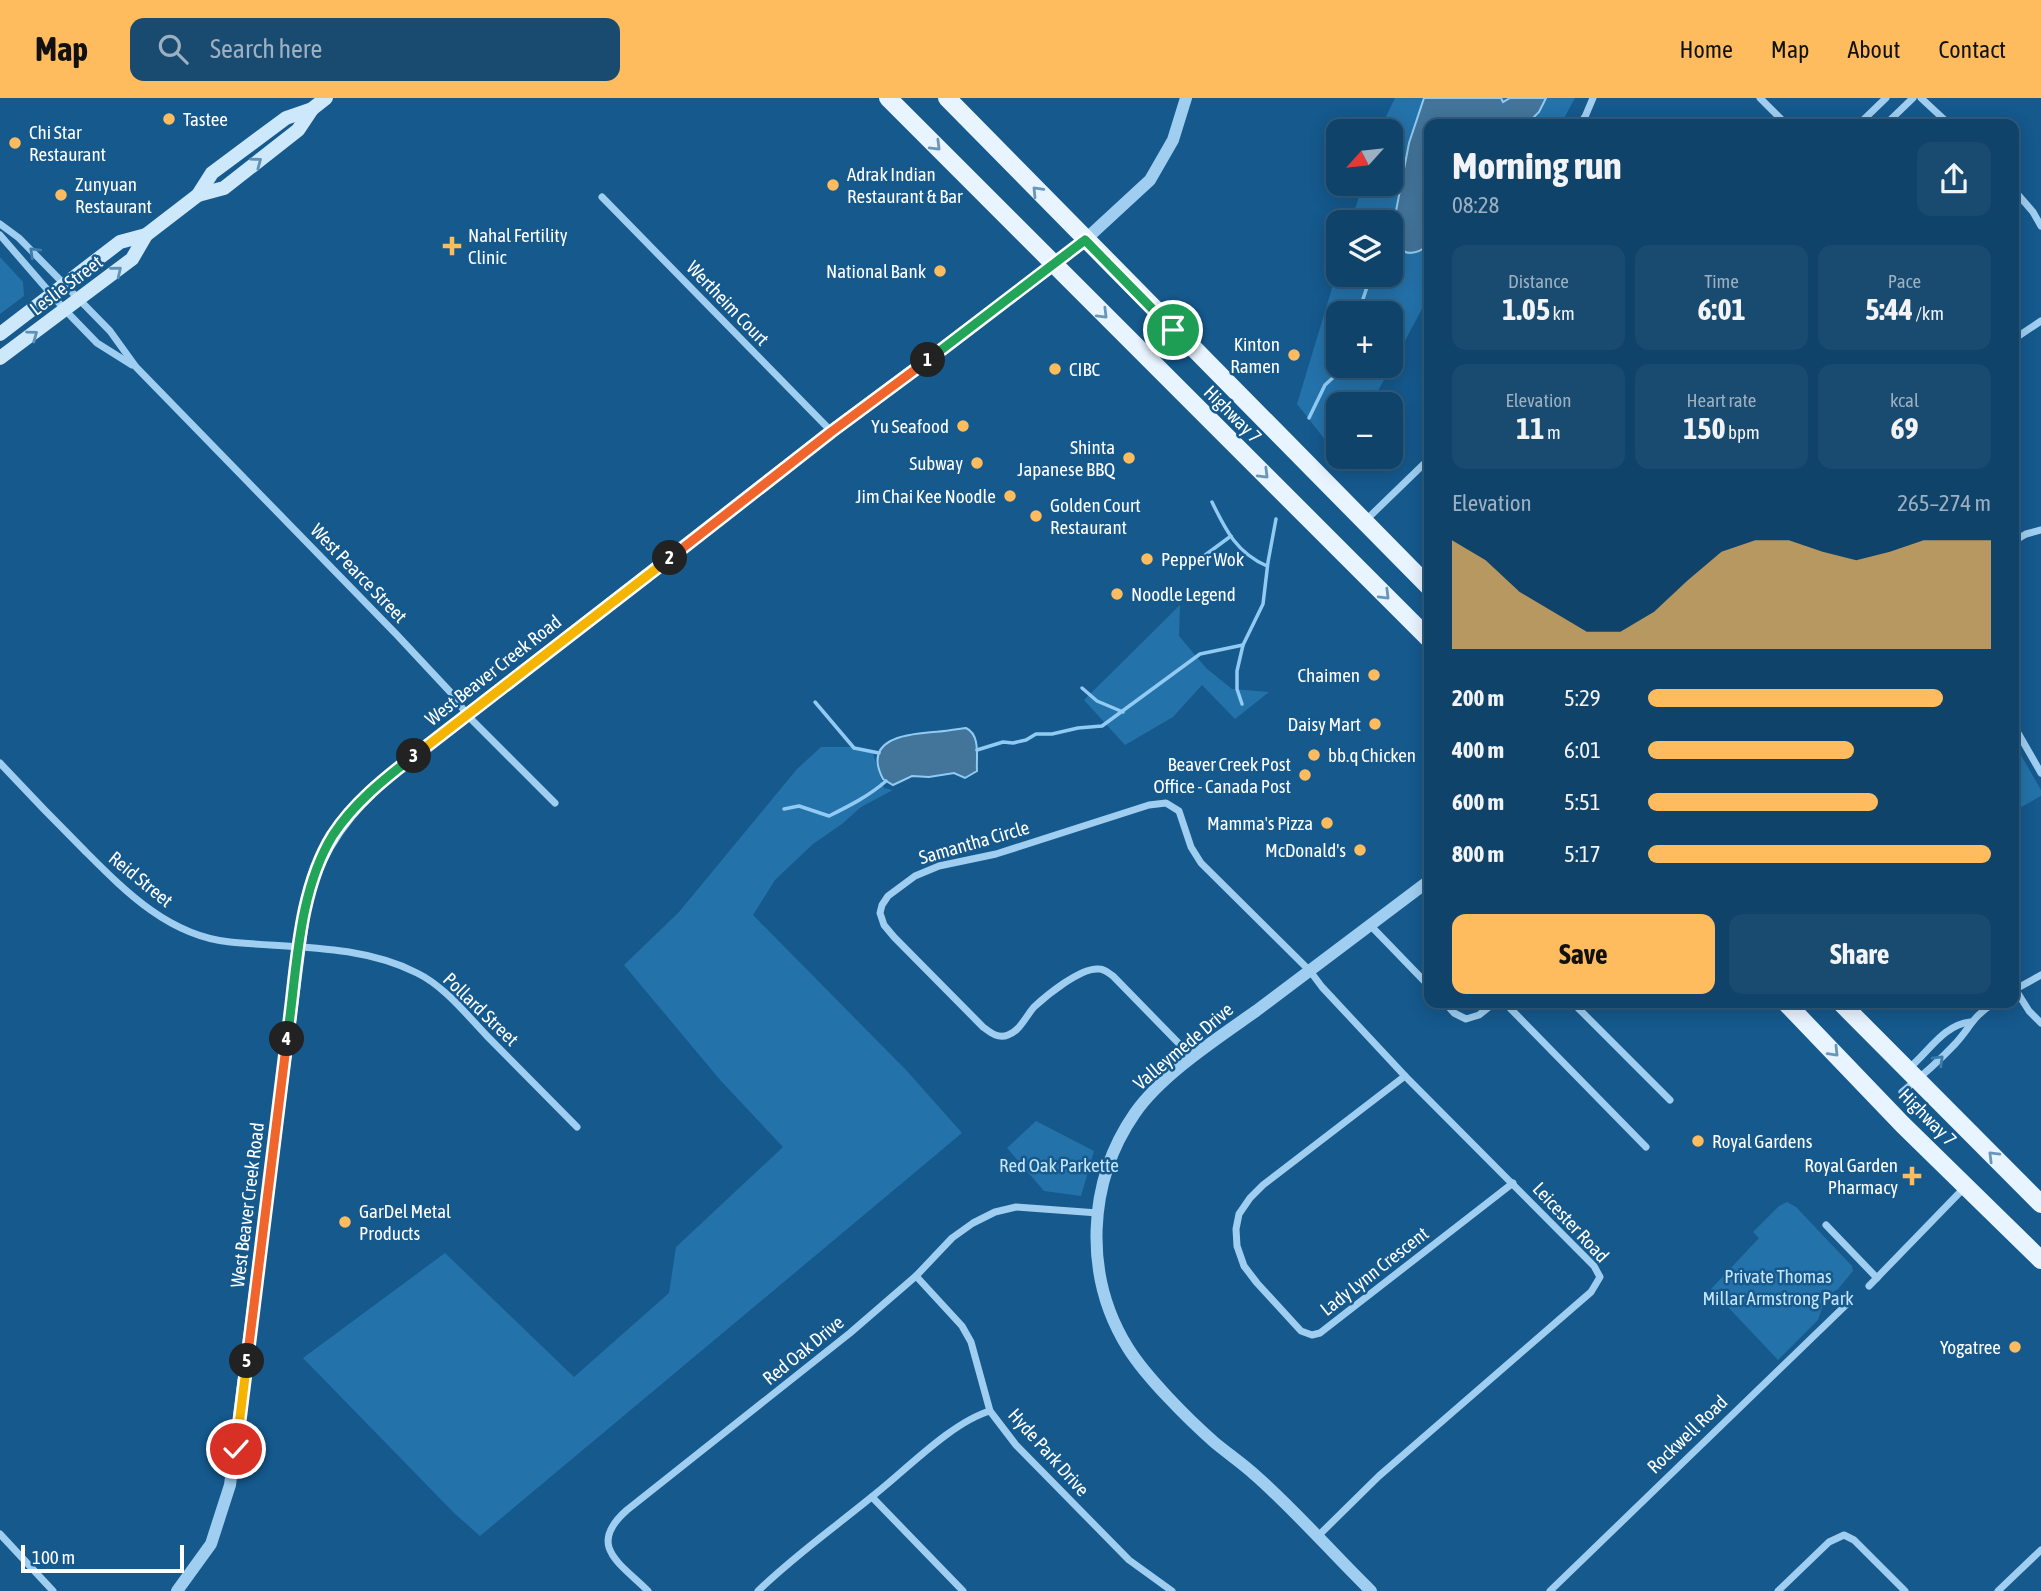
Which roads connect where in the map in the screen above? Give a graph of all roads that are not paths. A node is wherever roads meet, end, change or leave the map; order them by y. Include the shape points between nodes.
1 (326, 98) edge
2 (888, 98) edge
3 (947, 98) edge
4 (1186, 98) edge
5 (1593, 98) edge
6 (1760, 98) edge
7 (1886, 98) edge
8 (1913, 98) edge
9 (1920, 98) edge
10 (1779, 117) edge
11 (1584, 119) edge
12 (1864, 119) edge
13 (1891, 119) edge
14 (1943, 119) edge
15 (602, 197) dead end
16 (2019, 197) edge
17 (0, 224) edge
18 (2041, 226) edge
19 (0, 234) edge
20 (146, 234) junction
21 (1078, 245) junction
22 (1054, 265) junction
23 (65, 284) junction
24 (52, 294) junction
25 (79, 300) junction
26 (65, 310) junction
27 (2041, 321) edge
28 (0, 334) edge
29 (2019, 336) edge
30 (0, 358) edge
31 (136, 367) junction
32 (831, 432) junction
33 (1424, 464) edge
34 (1364, 523) junction
35 (2041, 530) edge
36 (2019, 538) edge
37 (1424, 582) edge
38 (1424, 634) edge
39 (467, 715) junction
40 (2019, 735) edge
41 (0, 763) edge
42 (2041, 773) edge
43 (555, 803) dead end
44 (1424, 884) edge
45 (1370, 925) junction
46 (300, 947) junction
47 (1310, 971) junction
48 (2041, 975) edge
49 (1424, 981) edge
50 (2019, 987) edge
51 (2019, 995) edge
52 (1450, 1008) edge
53 (1488, 1008) edge
54 (1510, 1008) edge
55 (1578, 1008) edge
56 (1791, 1008) edge
57 (1846, 1008) edge
58 (1987, 1008) edge
59 (1969, 1022) junction
60 (2041, 1023) edge
61 (1193, 1058) junction
62 (1912, 1075) junction
63 (1405, 1076) junction
64 (1902, 1092) dead end
65 (1670, 1100) dead end
66 (576, 1127) dead end
67 (1646, 1147) dead end
68 (1513, 1183) junction
69 (1967, 1186) junction
70 (2041, 1204) edge
71 (1098, 1213) junction
72 (1826, 1225) dead end
73 (2041, 1260) edge
74 (916, 1276) junction
75 (1877, 1278) junction
76 (1869, 1286) dead end
77 (1848, 1303) dead end
78 (990, 1411) junction
79 (872, 1497) junction
80 (0, 1534) edge
81 (1317, 1537) junction
82 (2041, 1550) edge
83 (961, 1590) edge
84 (53, 1591) edge
85 (177, 1591) edge
86 (648, 1591) edge
87 (758, 1591) edge
88 (1172, 1591) edge
89 (1371, 1591) edge
90 (1550, 1591) edge
91 (1778, 1591) edge
92 (1906, 1591) edge
93 (1998, 1591) edge

1 - 20 main road, Leslie Street via 298,130 224,188 198,195
2 -> 22 main road, Highway 7
21 -> 3 main road, Highway 7
4 - 21 street, West Beaver Creek Road via 1173,141 1150,180
5 - 11 street
6 - 10 street
7 - 12 street
8 - 13 street
9 - 14 street
15 - 32 street, Wertheim Court
16 - 18 street
23 -> 17 street, West Pearce Street
19 - 24 street, West Pearce Street
20 - 23 main road, Leslie Street via 120,242
25 -> 20 main road, Leslie Street via 132,259
21 - 22 street, West Beaver Creek Road
21 - 34 main road, Highway 7
22 - 32 street, West Beaver Creek Road
22 -> 38 main road, Highway 7
23 - 24 main road, Leslie Street
23 - 25 street, West Pearce Street
24 - 26 street, West Pearce Street
24 - 28 main road, Leslie Street
25 - 26 main road, Leslie Street
25 - 31 street, West Pearce Street via 110,331
30 -> 26 main road, Leslie Street
26 - 31 street, West Pearce Street via 97,342
27 - 29 street
31 - 39 street, West Pearce Street via 388,626
32 - 39 street, West Beaver Creek Road
33 - 34 street
34 - 37 main road, Highway 7
35 - 36 street
39 - 43 street, West Pearce Street
39 - 46 street, West Beaver Creek Road via 358,803 335,833 311,884
40 - 42 street
41 - 46 street, Reid Street via 111,878 149,910 211,938
44 - 45 street, Valleymede Drive
45 - 47 street, Valleymede Drive
45 - 49 street
46 - 66 street, Pollard Street via 373,957 419,974 462,1009
46 - 85 street, West Beaver Creek Road via 230,1485 211,1544
47 - 61 street, Valleymede Drive
47 - 61 street, Samantha Circle via 1201,863 1179,811 1166,803 926,870 882,905 884,925 894,937 993,1034 1015,1031 1044,999 1082,972 1096,968 1113,976
47 - 63 street, Leicester Road
48 - 50 street
51 - 60 street
52 - 53 street via 1466,1019
54 - 67 street
55 - 65 street
56 -> 69 main road, Highway 7
57 - 62 main road, Highway 7
58 - 59 street
62 -> 59 street via 1959,1039
59 - 62 street via 1956,1023 1947,1031
61 - 71 street, Valleymede Drive via 1135,1112 1103,1181
62 - 64 street
70 -> 62 main road, Highway 7
63 - 68 street, Leicester Road
63 - 68 street, Lady Lynn Crescent via 1263,1185 1239,1214 1237,1246 1244,1266 1301,1331 1321,1333
68 - 81 street, Leicester Road via 1594,1266 1598,1284 1379,1476
69 - 73 main road, Highway 7
69 - 75 street
71 - 74 street, Red Oak Drive via 1026,1207 995,1212 952,1238
71 - 81 street, Valleymede Drive via 1095,1248 1099,1273 1108,1308 1128,1348 1211,1439 1253,1473
72 - 75 street
74 - 78 street, Hyde Park Drive via 971,1342
74 - 86 street, Red Oak Drive via 613,1522 607,1546
75 - 76 street
77 - 90 street, Rockwell Road
78 - 79 street via 971,1419
78 - 88 street, Hyde Park Drive via 1016,1445 1129,1560
79 - 83 street
79 - 87 street
80 - 84 street
81 - 89 street, Valleymede Drive
82 - 93 street
91 - 92 street via 1829,1542 1844,1535

